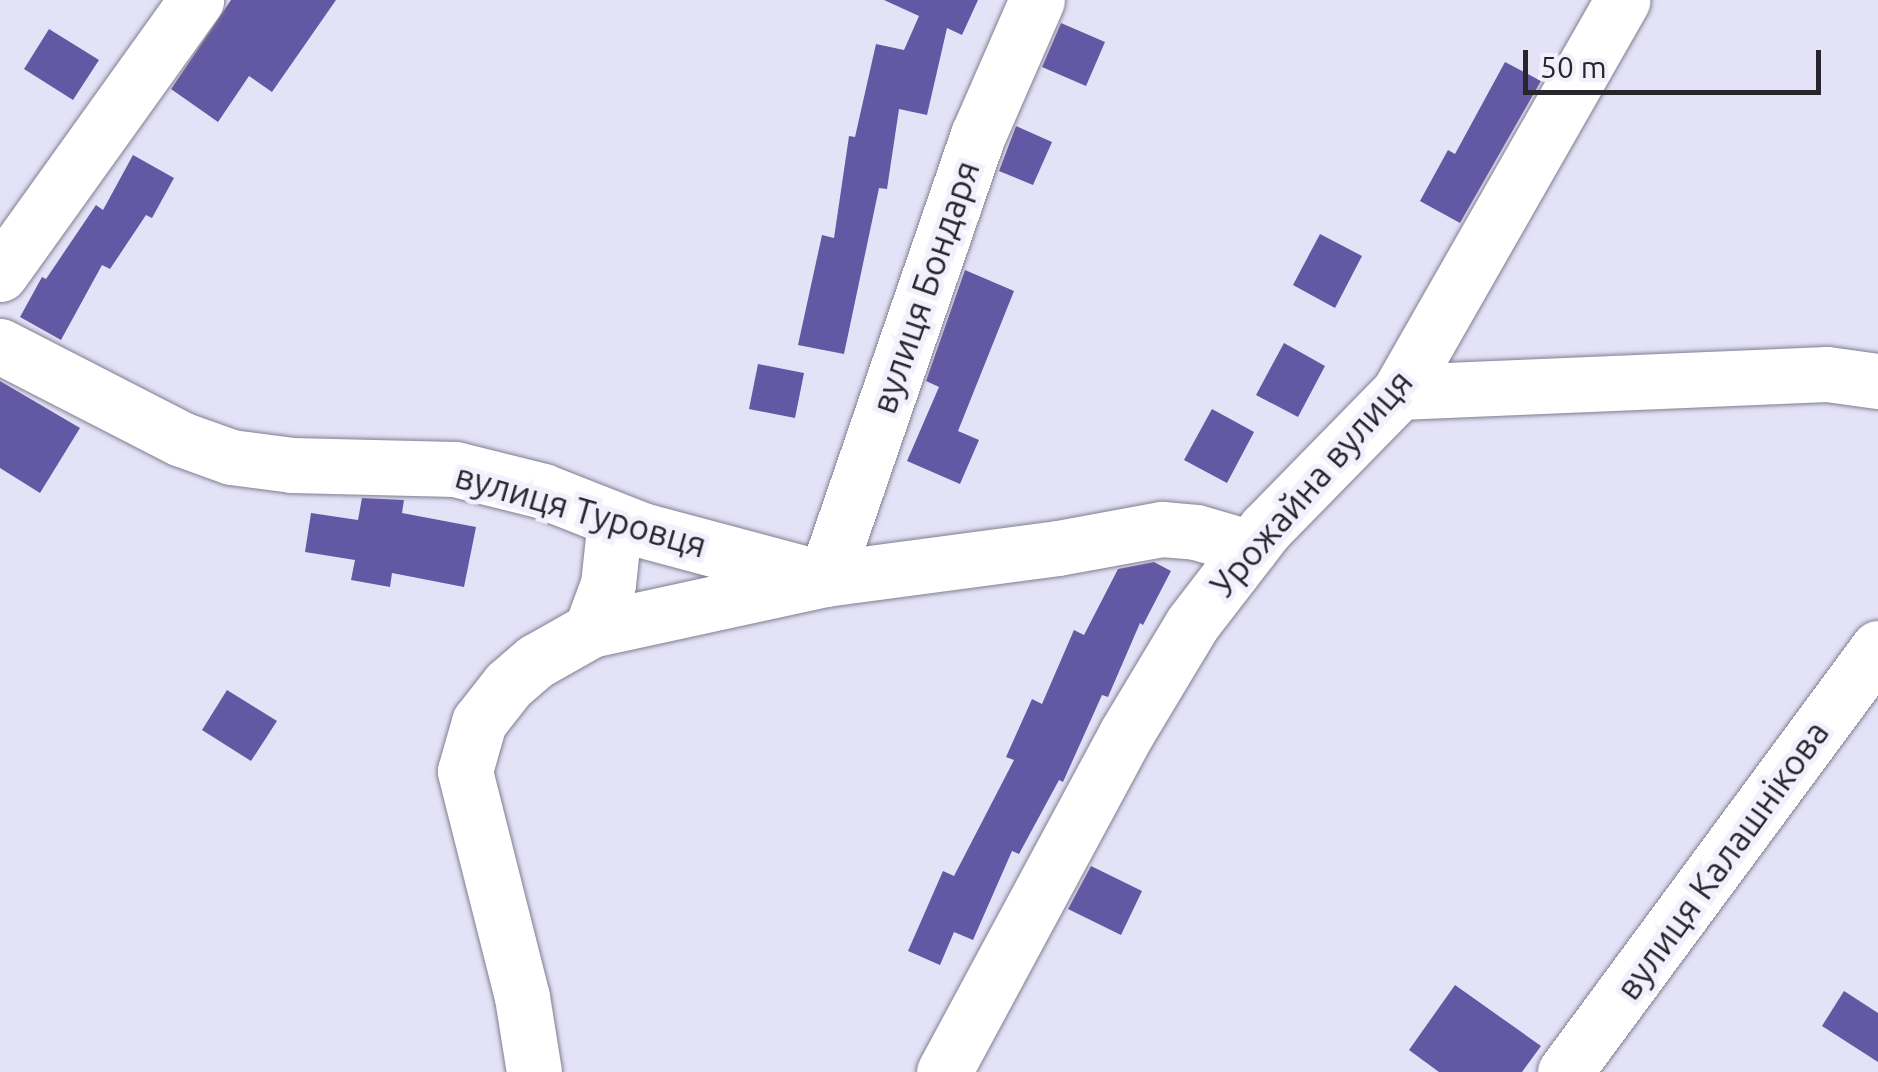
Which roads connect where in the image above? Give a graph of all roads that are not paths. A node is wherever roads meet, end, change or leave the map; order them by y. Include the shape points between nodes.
1 (196, 0) edge
2 (1037, 0) edge
3 (1623, 0) edge
4 (0, 274) edge
5 (0, 346) edge
6 (1878, 380) edge
7 (1399, 392) junction
8 (616, 520) junction
9 (1251, 548) junction
10 (826, 579) junction
11 (590, 630) junction
12 (1878, 648) edge
13 (534, 1072) edge
14 (944, 1072) edge
15 (1565, 1072) edge

1 - 4 street
2 - 10 street, вулиця Бондаря via 978,135
3 - 7 street, Урожайна вулиця
5 - 8 street, вулиця Туровця via 231,458 292,466 455,468 543,491
6 - 7 street via 1828,374
7 - 9 street, Урожайна вулиця
8 - 10 street, вулиця Туровця
8 - 11 street via 608,584
9 - 10 street via 1162,529
9 - 14 street, Урожайна вулиця via 1192,624 1126,734
10 - 11 street
11 - 13 street via 508,685 478,722 465,771
12 - 15 street, вулиця Калашнікова

